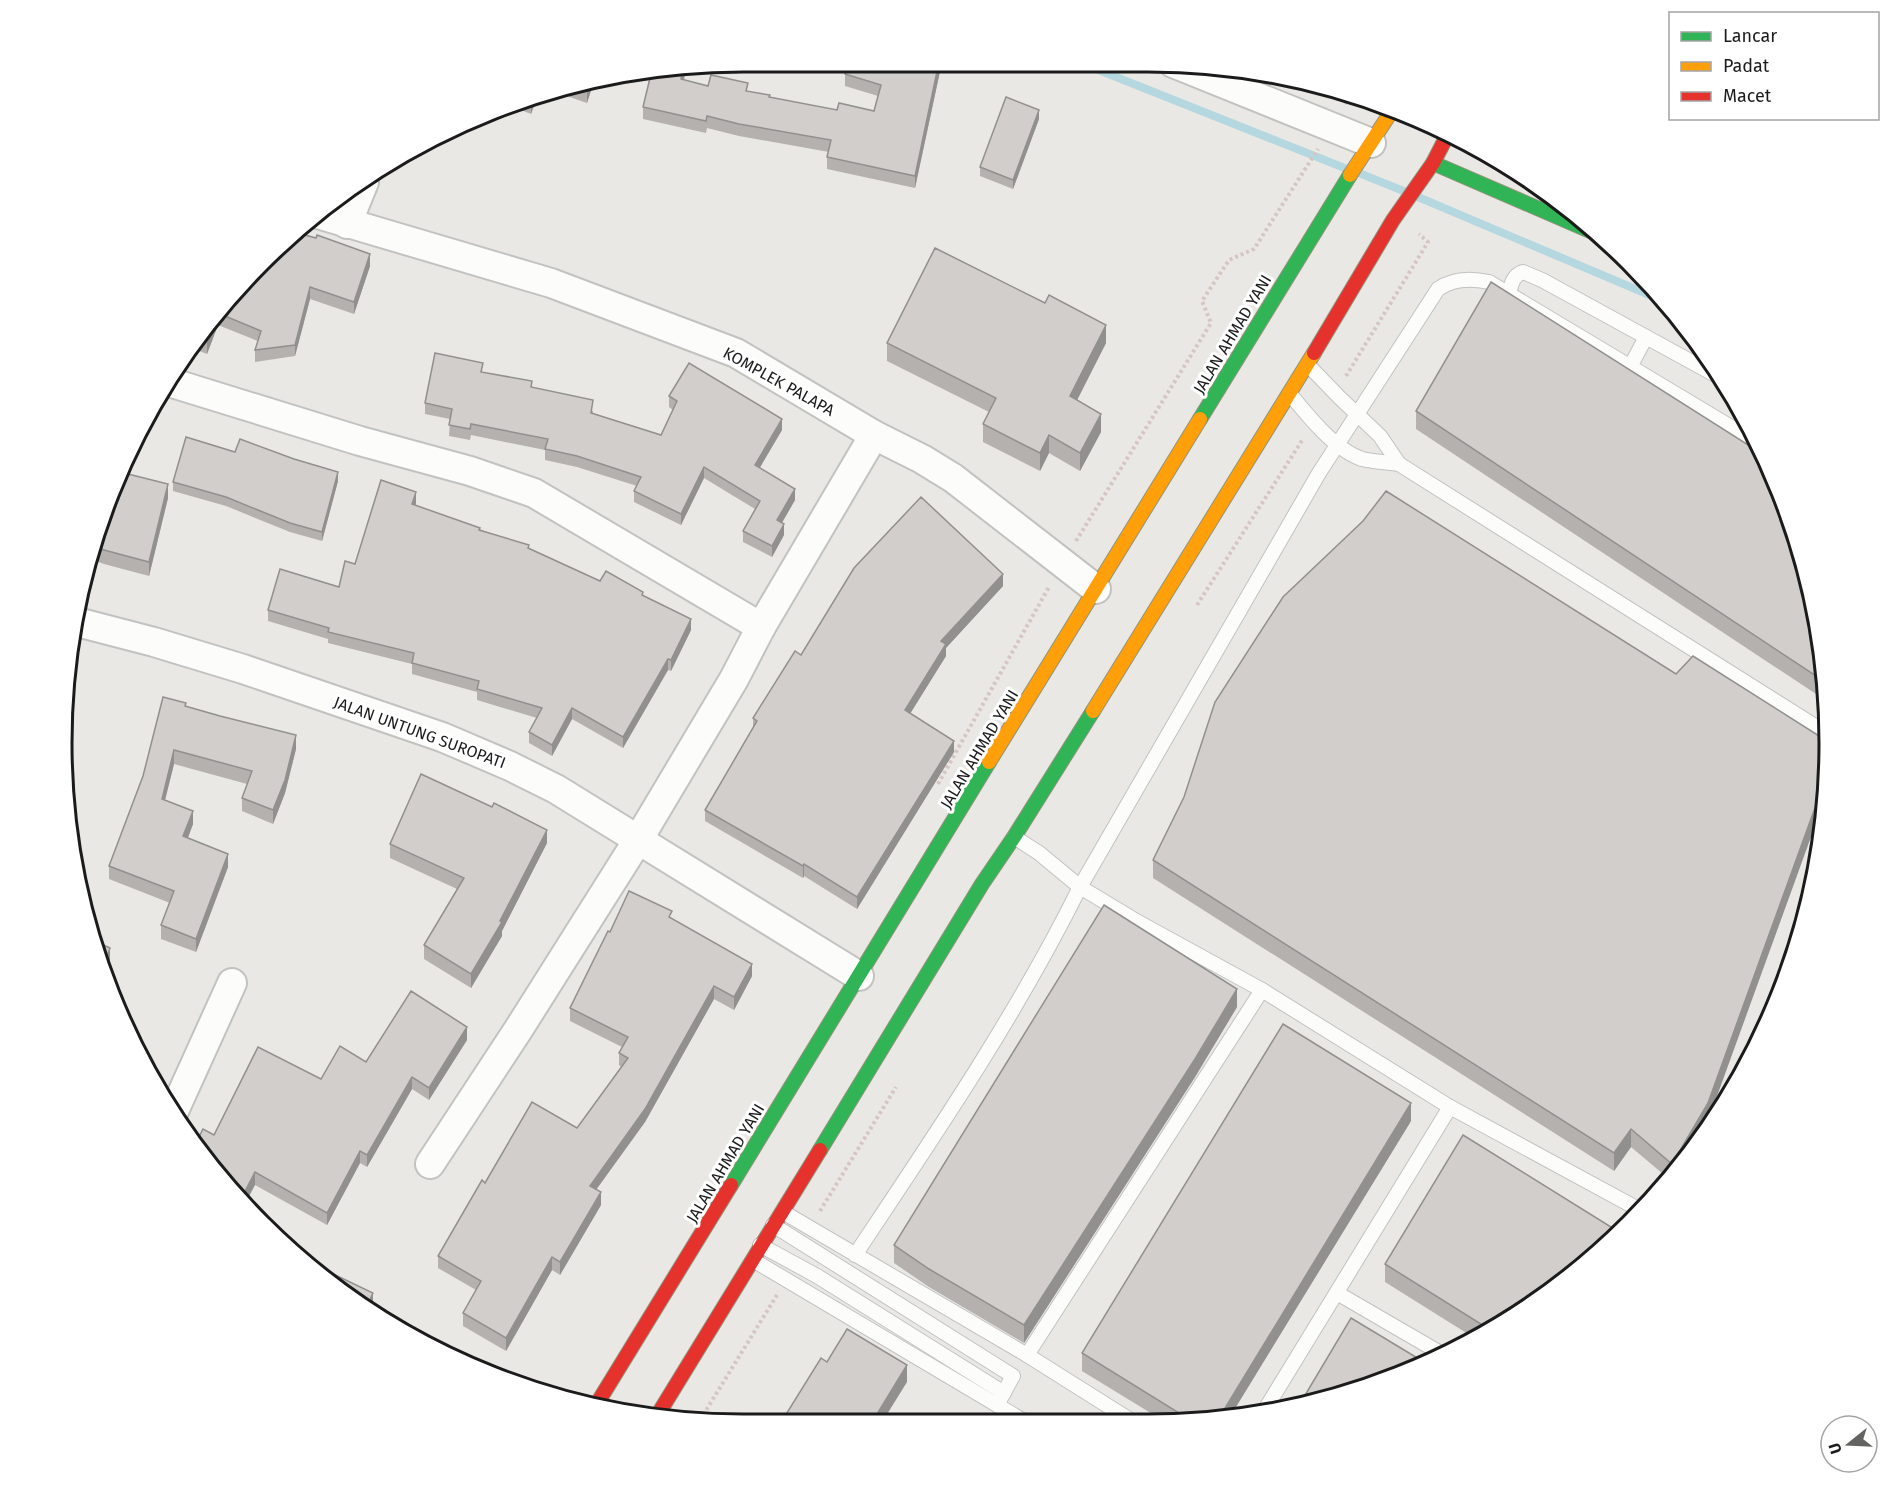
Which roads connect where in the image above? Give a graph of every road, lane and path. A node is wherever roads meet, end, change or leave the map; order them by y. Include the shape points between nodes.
1 (1197, 74) edge
2 (1388, 117) edge
3 (1444, 141) edge
4 (1319, 147) dead end
5 (1367, 149) junction
6 (1430, 168) junction
7 (350, 200) edge
8 (334, 220) edge
9 (1572, 224) edge
10 (1428, 242) dead end
11 (1509, 294) junction
12 (1646, 337) junction
13 (1308, 365) junction
14 (1630, 367) junction
15 (1706, 370) edge
16 (1347, 375) dead end
17 (176, 384) edge
18 (1290, 394) junction
19 (1358, 414) junction
20 (1742, 432) edge
21 (874, 435) junction
22 (1336, 443) junction
23 (1399, 464) junction
24 (1062, 563) junction
25 (1095, 589) junction
26 (83, 624) edge
27 (761, 627) junction
28 (1819, 728) edge
29 (937, 787) edge
30 (1014, 837) junction
31 (638, 840) junction
32 (1080, 887) junction
33 (859, 976) junction
34 (232, 983) dead end
35 (1262, 990) junction
36 (177, 1103) edge
37 (1450, 1107) junction
38 (430, 1164) dead end
39 (1632, 1206) edge
40 (783, 1212) junction
41 (774, 1225) junction
42 (760, 1245) junction
43 (855, 1255) junction
44 (753, 1260) junction
45 (786, 1280) junction
46 (1337, 1293) junction
47 (1435, 1350) edge
48 (1028, 1355) junction
49 (600, 1398) edge
50 (1000, 1399) junction
51 (1269, 1403) edge
52 (661, 1409) edge
53 (704, 1413) edge
54 (1017, 1414) edge
55 (1121, 1414) edge

1 - 5 street
2 - 5 main road, JALAN AHMAD YANI
3 - 6 main road
4 - 24 path via 1254,249 1229,260 1202,301 1211,323
5 - 25 main road, JALAN AHMAD YANI
6 - 9 main road
6 - 13 main road via 1393,220
7 - 8 street
8 - 21 street, KOMPLEK PALAPA via 550,283 736,353
10 - 16 path
11 - 12 lane via 1514,279 1523,272
11 - 14 lane
11 - 19 lane via 1476,279 1443,286
12 - 14 lane
12 - 15 lane
13 - 18 main road
13 - 19 lane
14 - 20 lane
17 - 27 street via 534,493
18 - 22 lane
18 - 30 main road
19 - 22 lane
19 - 23 lane via 1380,436
21 - 24 street, KOMPLEK PALAPA via 953,478
21 - 27 street
22 - 23 lane via 1363,459
22 - 32 lane
23 - 28 lane
24 - 25 street, KOMPLEK PALAPA
24 - 29 path
25 - 33 main road, JALAN AHMAD YANI
26 - 31 street, JALAN UNTUNG SUROPATI via 243,669 442,737 510,765
27 - 31 street
30 - 32 lane
30 - 40 main road
31 - 33 street, JALAN UNTUNG SUROPATI
31 - 38 street
32 - 35 lane
32 - 43 lane via 965,1090
33 - 49 main road, JALAN AHMAD YANI
34 - 36 street
35 - 37 lane
35 - 48 lane
37 - 39 lane
37 - 46 lane
40 - 41 main road
40 - 43 lane
41 - 42 main road
41 - 50 lane via 1013,1376
42 - 44 main road
42 - 50 lane via 817,1276
43 - 48 lane
44 - 45 lane
44 - 52 main road
45 - 50 lane
45 - 53 path
46 - 47 lane
46 - 51 lane
48 - 55 lane
50 - 54 lane

